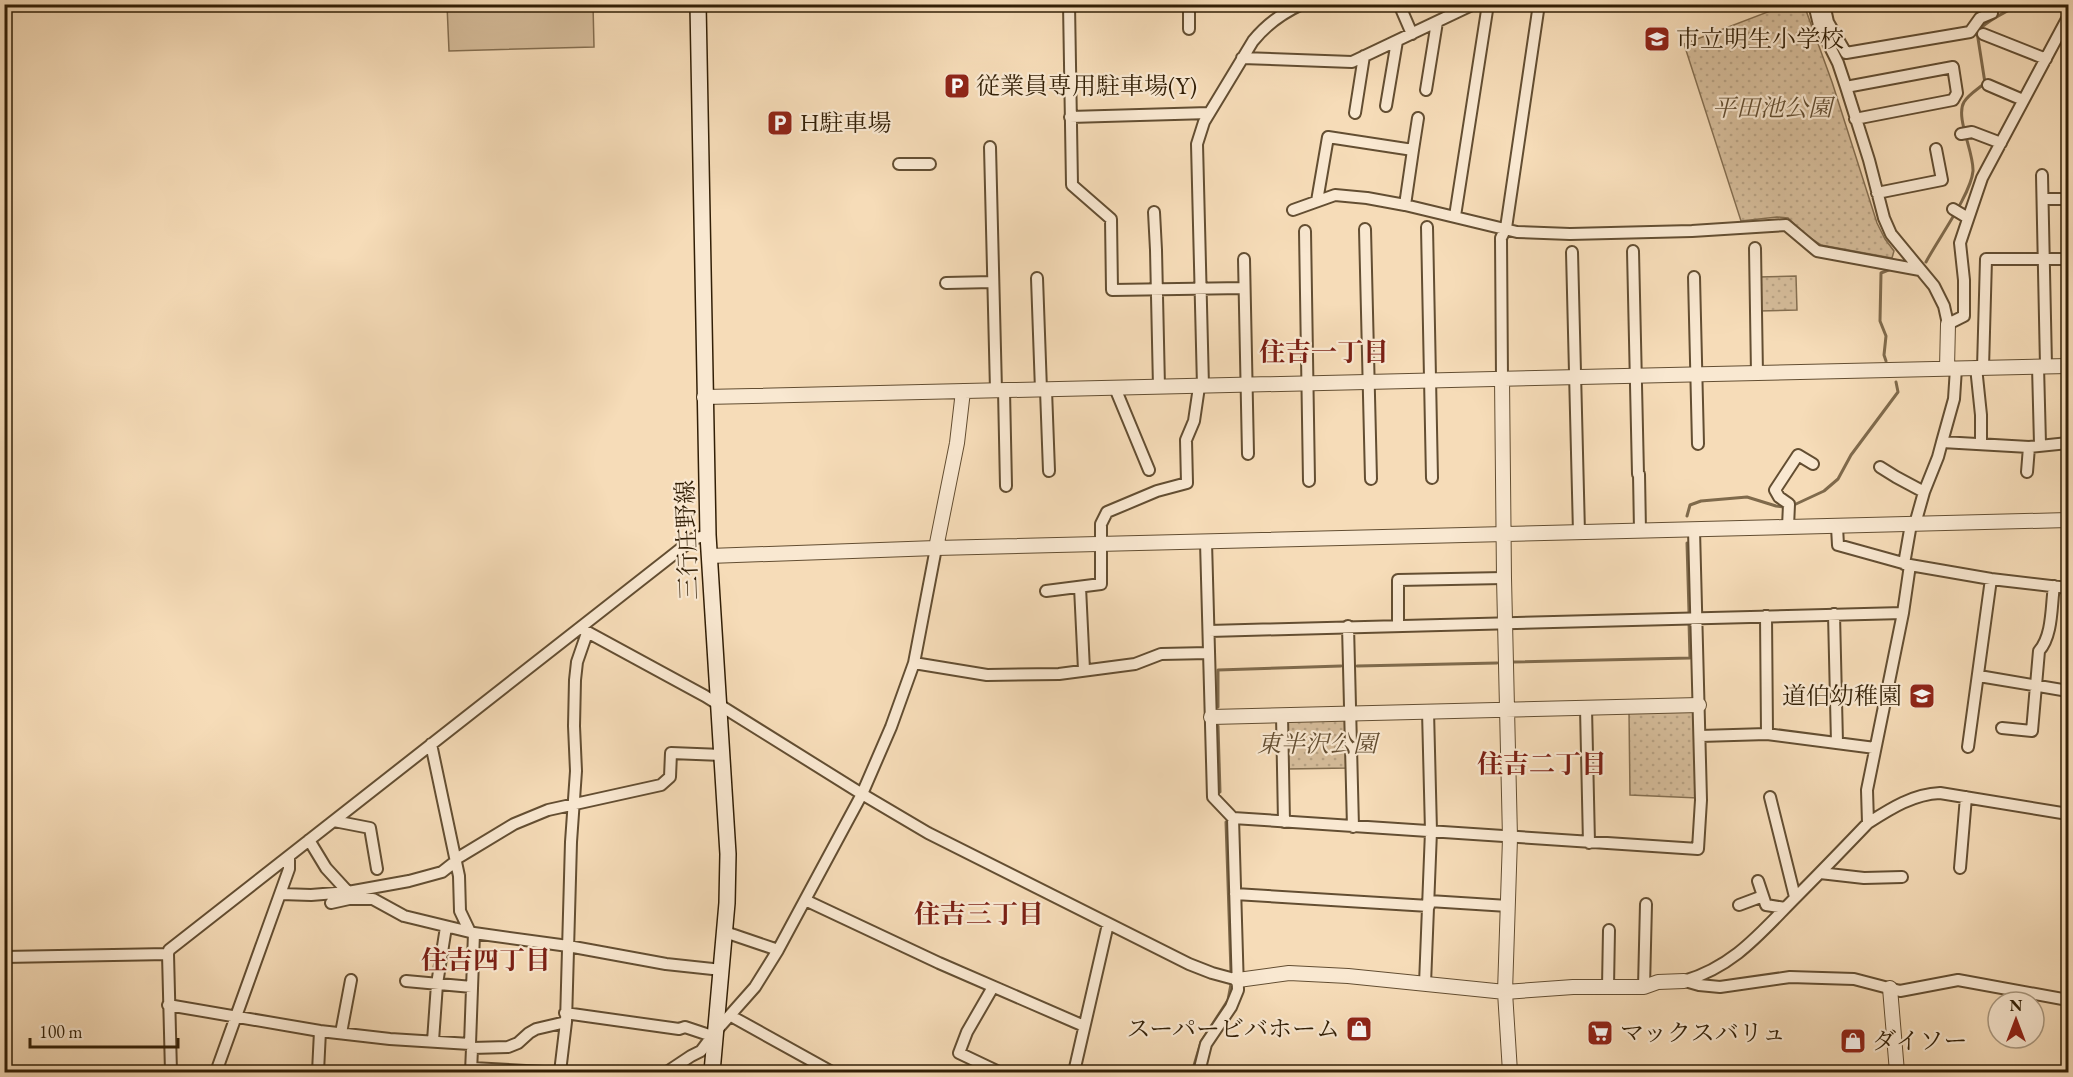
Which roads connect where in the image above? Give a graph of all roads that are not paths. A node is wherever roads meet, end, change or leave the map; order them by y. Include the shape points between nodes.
1 (698, 4) edge
2 (1069, 4) edge
3 (1189, 4) edge
4 (1302, 4) edge
5 (1399, 4) edge
6 (1474, 4) edge
7 (1488, 4) edge
8 (1539, 4) edge
9 (1814, 4) edge
10 (1824, 4) edge
11 (1992, 13) dead end
12 (2068, 17) edge
13 (1437, 22) junction
14 (1824, 23) junction
15 (1189, 29) dead end
16 (1412, 34) junction
17 (1983, 34) dead end
18 (1397, 41) junction
19 (1364, 56) junction
20 (1242, 58) junction
21 (2046, 59) junction
22 (1988, 85) dead end
23 (1846, 87) junction
24 (1426, 90) dead end
25 (2023, 100) junction
26 (1386, 106) dead end
27 (1209, 113) junction
28 (1355, 113) dead end
29 (1070, 117) junction
30 (1418, 118) dead end
31 (1855, 119) junction
32 (1967, 133) dead end
33 (2001, 143) junction
34 (990, 147) dead end
35 (1936, 149) dead end
36 (1413, 150) junction
37 (899, 164) dead end
38 (930, 164) dead end
39 (2042, 175) dead end
40 (1877, 193) junction
41 (2043, 199) junction
42 (2068, 199) edge
43 (1317, 201) junction
44 (1405, 205) junction
45 (1293, 210) dead end
46 (1154, 212) dead end
47 (1455, 216) junction
48 (1427, 227) dead end
49 (1506, 228) junction
50 (1365, 229) dead end
51 (1305, 231) dead end
52 (1755, 248) dead end
53 (1633, 251) dead end
54 (1572, 252) dead end
55 (2044, 258) junction
56 (1244, 259) dead end
57 (2068, 259) edge
58 (1920, 270) junction
59 (1694, 277) dead end
60 (1037, 278) dead end
61 (993, 282) junction
62 (946, 283) dead end
63 (1200, 288) junction
64 (1244, 288) junction
65 (1156, 289) junction
66 (1948, 324) junction
67 (2042, 366) junction
68 (2068, 366) edge
69 (1952, 368) junction
70 (1980, 368) junction
71 (1757, 374) junction
72 (1697, 375) junction
73 (1636, 376) junction
74 (1575, 377) junction
75 (1502, 378) junction
76 (1430, 380) junction
77 (1307, 382) junction
78 (1369, 382) junction
79 (1247, 385) junction
80 (1201, 386) junction
81 (1159, 387) junction
82 (1115, 388) junction
83 (1000, 390) junction
84 (1043, 390) junction
85 (963, 391) junction
86 (704, 397) junction
87 (1942, 442) junction
88 (2068, 443) edge
89 (1698, 444) dead end
90 (1981, 444) junction
91 (2034, 446) junction
92 (1248, 454) dead end
93 (1813, 464) dead end
94 (1880, 467) dead end
95 (1149, 470) dead end
96 (1049, 471) dead end
97 (2027, 472) dead end
98 (1432, 478) dead end
99 (1371, 479) dead end
100 (1309, 481) dead end
101 (1006, 486) dead end
102 (1924, 492) junction
103 (2068, 520) edge
104 (1913, 524) junction
105 (1788, 527) junction
106 (1837, 527) junction
107 (1694, 530) junction
108 (1640, 531) junction
109 (1579, 532) junction
110 (1504, 534) junction
111 (708, 535) junction
112 (1206, 542) junction
113 (1101, 544) junction
114 (936, 548) junction
115 (708, 556) junction
116 (1907, 565) junction
117 (1503, 578) junction
118 (1991, 579) junction
119 (2054, 586) junction
120 (1080, 587) junction
121 (2068, 588) edge
122 (1046, 591) dead end
123 (1903, 613) junction
124 (1834, 614) junction
125 (1766, 616) junction
126 (1696, 617) junction
127 (1505, 623) junction
128 (1398, 625) junction
129 (1348, 626) junction
130 (584, 631) junction
131 (1209, 631) junction
132 (1209, 653) junction
133 (914, 663) junction
134 (1084, 670) junction
135 (1979, 676) junction
136 (2035, 685) junction
137 (2068, 691) edge
138 (718, 705) junction
139 (1699, 705) junction
140 (1586, 708) junction
141 (1507, 710) junction
142 (1428, 711) junction
143 (1350, 713) junction
144 (1282, 715) junction
145 (1211, 717) junction
146 (2002, 728) dead end
147 (1767, 735) junction
148 (1700, 736) junction
149 (1837, 743) junction
150 (431, 744) junction
151 (1968, 747) dead end
152 (1875, 748) junction
153 (722, 755) junction
154 (862, 794) junction
155 (1770, 797) dead end
156 (1966, 797) junction
157 (574, 804) junction
158 (2068, 814) edge
159 (1233, 818) junction
160 (333, 821) junction
161 (1284, 822) junction
162 (1868, 824) junction
163 (1353, 827) junction
164 (1431, 831) junction
165 (1510, 838) junction
166 (309, 840) junction
167 (1589, 843) junction
168 (289, 856) junction
169 (456, 860) junction
170 (1960, 868) dead end
171 (377, 869) dead end
172 (1820, 873) junction
173 (1902, 877) dead end
174 (1758, 880) dead end
175 (281, 894) junction
176 (1235, 894) junction
177 (349, 896) junction
178 (1763, 896) junction
179 (1796, 897) junction
180 (805, 900) junction
181 (331, 903) dead end
182 (1429, 904) junction
183 (1646, 904) dead end
184 (1738, 905) dead end
185 (1508, 906) junction
186 (1785, 908) junction
187 (1108, 924) junction
188 (446, 927) junction
189 (1609, 930) dead end
190 (725, 932) junction
191 (472, 933) junction
192 (568, 946) junction
193 (778, 950) junction
194 (168, 954) junction
195 (4, 957) edge
196 (722, 970) junction
197 (351, 980) dead end
198 (1238, 980) junction
199 (406, 981) dead end
200 (1684, 981) junction
201 (437, 984) junction
202 (1425, 984) junction
203 (472, 987) junction
204 (993, 987) junction
205 (1608, 987) junction
206 (1644, 987) junction
207 (1890, 988) junction
208 (1505, 992) junction
209 (2068, 1000) edge
210 (168, 1005) junction
211 (731, 1016) junction
212 (236, 1017) junction
213 (565, 1017) junction
214 (1083, 1026) junction
215 (320, 1031) junction
216 (341, 1033) junction
217 (714, 1033) junction
218 (434, 1041) junction
219 (471, 1046) junction
220 (472, 1070) edge
221 (171, 1072) edge
222 (216, 1072) edge
223 (318, 1072) edge
224 (544, 1072) edge
225 (560, 1072) edge
226 (667, 1072) edge
227 (712, 1072) edge
228 (832, 1072) edge
229 (999, 1072) edge
230 (1074, 1072) edge
231 (1199, 1072) edge
232 (1510, 1072) edge
233 (1897, 1072) edge

1 - 86 main road, 三行庄野線
2 - 29 street
3 - 15 street
4 - 20 street via 1267,26
5 - 16 street
6 - 13 street
7 - 47 street
8 - 49 street
9 - 14 street
10 - 14 street
11 - 14 street via 1980,18 1970,32 1846,53
12 - 21 street
13 - 16 street
13 - 24 street
14 - 23 street
16 - 18 street
17 - 21 street
18 - 19 street
18 - 26 street
19 - 20 street via 1352,62
19 - 28 street
20 - 27 street
21 - 25 street
22 - 25 street
23 - 31 street
23 - 31 street via 1953,68 1957,93 1953,100
25 - 33 street
27 - 29 street
27 - 63 street via 1197,144
29 - 65 street via 1072,185 1111,219 1112,290
30 - 36 street
31 - 40 street
32 - 33 street
33 - 66 street via 1961,214 1964,316
34 - 61 street
35 - 40 street via 1942,180
36 - 43 street via 1328,137
36 - 44 street
37 - 38 street
39 - 41 street
40 - 58 street via 1891,234
41 - 42 street
41 - 55 street
43 - 44 street via 1335,195
43 - 45 street
44 - 47 street
46 - 65 street
47 - 49 street
48 - 76 street
49 - 58 street via 1570,234 1786,225 1817,251
49 - 75 street via 1500,253
50 - 78 street
51 - 77 street
52 - 71 street
53 - 73 street
54 - 74 street
55 - 57 street
55 - 67 street
55 - 70 street via 1986,259
56 - 64 street
58 - 66 street via 1934,286
59 - 72 street
60 - 84 street
61 - 62 street
61 - 83 street
63 - 64 street
63 - 65 street
63 - 80 street
64 - 79 street
65 - 81 street
66 - 69 street
67 - 68 street
67 - 70 street
67 - 91 street
69 - 70 street
69 - 71 street
69 - 87 street via 1954,399
70 - 90 street
71 - 72 street
72 - 73 street
72 - 89 street
73 - 74 street
73 - 108 street
74 - 75 street
74 - 109 street
75 - 76 street
75 - 110 street
76 - 78 street
76 - 98 street
77 - 78 street
77 - 79 street
77 - 100 street
78 - 99 street
79 - 80 street
79 - 92 street
80 - 81 street
80 - 113 street via 1186,440 1187,483 1157,490 1107,512 1101,524
81 - 82 street
82 - 84 street
82 - 95 street
83 - 84 street
83 - 85 street
83 - 101 street
84 - 96 street
85 - 86 street
85 - 114 street
86 - 111 main road, 三行庄野線
87 - 90 street
87 - 102 street
88 - 91 street
90 - 91 street
91 - 97 street
93 - 105 street via 1798,455 1775,490 1790,504
94 - 102 street
102 - 104 street
103 - 104 street
104 - 106 street
104 - 116 street
105 - 106 street
105 - 107 street
106 - 116 street via 1838,545
107 - 108 street
107 - 126 street
108 - 109 street
109 - 110 street
110 - 112 street
110 - 117 street
111 - 115 main road, 三行庄野線
111 - 130 street via 693,539
112 - 113 street
112 - 131 street
113 - 114 street
113 - 120 street via 1101,584
114 - 115 street
114 - 133 street
115 - 138 main road, 三行庄野線
116 - 118 street
116 - 123 street
117 - 127 street
117 - 128 street via 1398,580
118 - 119 street
118 - 135 street
119 - 121 street
119 - 136 street
120 - 122 street
120 - 134 street
123 - 124 street
123 - 152 street
124 - 125 street
124 - 149 street
125 - 126 street
125 - 147 street
126 - 127 street
126 - 139 street
127 - 128 street
127 - 141 street
128 - 129 street
129 - 131 street
129 - 143 street
130 - 138 street
130 - 150 street
130 - 157 street via 575,680
131 - 132 street
132 - 134 street via 1161,654 1135,664
132 - 145 street
133 - 134 street via 987,675
133 - 154 street
135 - 136 street
135 - 151 street
136 - 137 street
136 - 146 street via 2032,731
138 - 153 main road, 三行庄野線
138 - 154 street
139 - 140 street
139 - 148 street
140 - 141 street
140 - 167 street
141 - 142 street
141 - 165 street
142 - 143 street
142 - 164 street
143 - 144 street
143 - 163 street
144 - 145 street
144 - 161 street
145 - 159 street via 1213,797
147 - 148 street
147 - 149 street
148 - 167 street via 1698,849
149 - 152 street
150 - 160 street
150 - 169 street
152 - 162 street via 1867,790
153 - 157 street via 671,753 670,777 661,785
153 - 190 main road, 三行庄野線 via 728,854
154 - 180 street
154 - 187 street via 928,833
155 - 179 street
156 - 158 street
156 - 162 street via 1923,794
156 - 170 street
157 - 169 street via 514,824
157 - 192 street
159 - 161 street
159 - 176 street
160 - 166 street
160 - 171 street via 370,828
161 - 163 street
162 - 172 street
163 - 164 street
164 - 165 street
164 - 182 street
165 - 167 street
165 - 185 street
166 - 168 street
166 - 177 street
168 - 175 street via 290,869
168 - 194 street
169 - 177 street via 442,872
169 - 191 street via 460,911
172 - 173 street
172 - 179 street
174 - 178 street
175 - 177 street
175 - 212 street
176 - 182 street
176 - 198 street
177 - 181 street
177 - 188 street via 373,899 404,916
178 - 184 street
178 - 186 street via 1766,905
179 - 186 street
180 - 193 street
180 - 204 street
182 - 185 street
182 - 202 street
183 - 206 street
185 - 208 street
186 - 200 street via 1737,955 1704,975
187 - 198 street via 1189,964
187 - 214 street
188 - 191 street
188 - 201 street
189 - 205 street
190 - 193 street
190 - 196 main road, 三行庄野線
191 - 192 street
191 - 203 street
192 - 196 street
192 - 213 street
193 - 211 street
194 - 195 street
194 - 210 street
196 - 217 main road, 三行庄野線
197 - 216 street
198 - 202 street via 1288,973
198 - 231 street via 1231,1007 1206,1044
199 - 201 street
200 - 206 street
200 - 207 street via 1720,987 1790,977 1854,979
201 - 203 street
201 - 218 street
202 - 208 street
203 - 219 street
204 - 214 street
204 - 229 street via 958,1053
205 - 206 street
205 - 208 street
207 - 209 street via 1900,991 1958,980
207 - 233 street
208 - 232 street
210 - 212 street
210 - 221 street
211 - 217 street
211 - 228 street
212 - 215 street
212 - 222 street
213 - 217 street
213 - 219 street via 508,1047
213 - 225 street
214 - 230 street
215 - 216 street
215 - 223 street
216 - 218 street
217 - 226 street via 701,1051
217 - 227 main road, 三行庄野線
218 - 219 street
219 - 220 street
220 - 224 street

